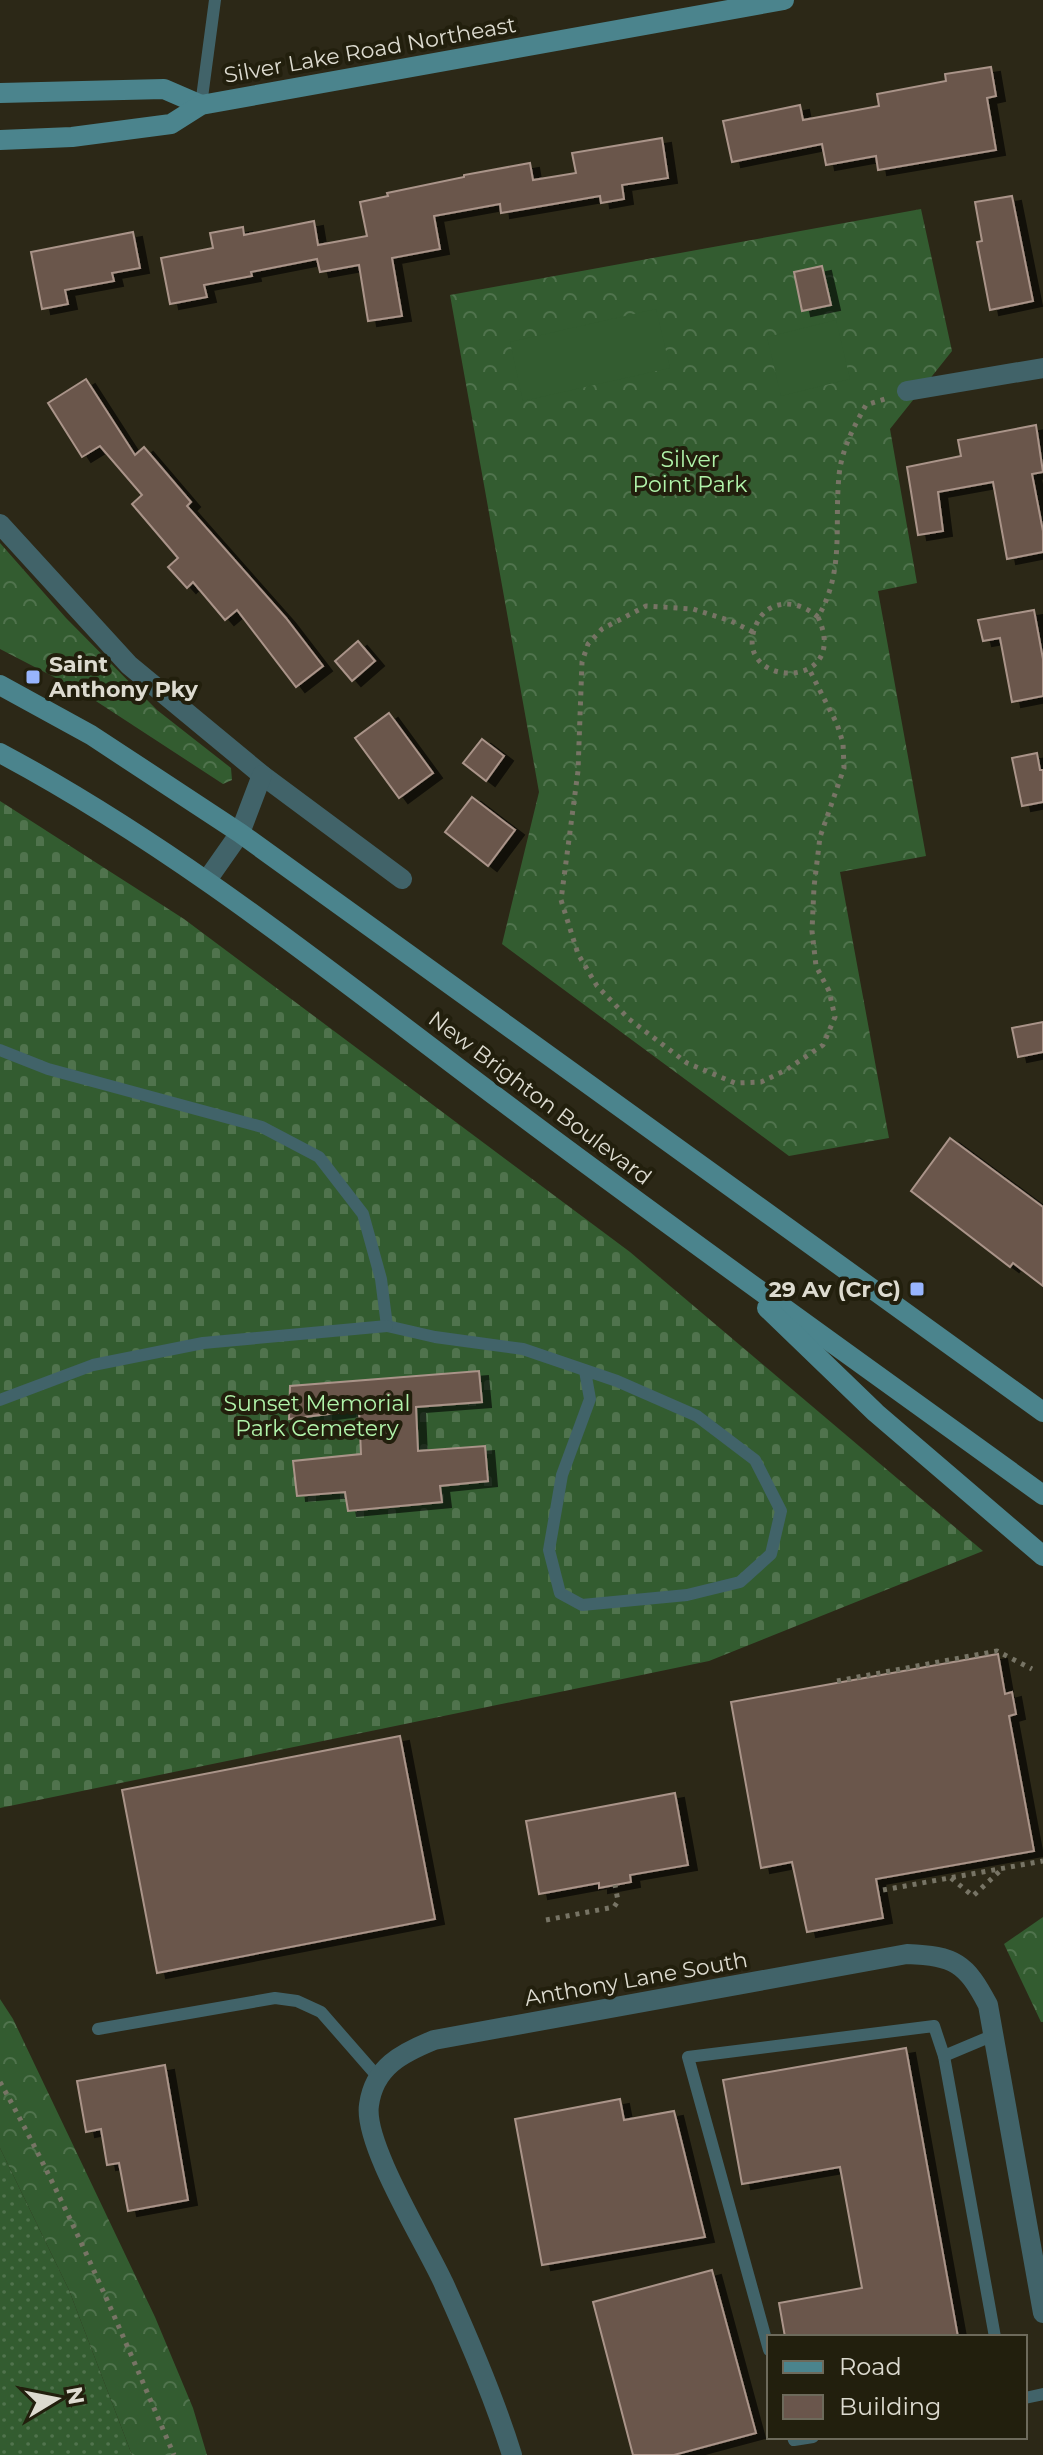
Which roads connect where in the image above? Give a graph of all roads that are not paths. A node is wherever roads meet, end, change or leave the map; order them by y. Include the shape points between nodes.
1 (215, 0) edge
2 (784, 0) edge
3 (0, 93) edge
4 (201, 105) junction
5 (0, 140) edge
6 (1043, 368) edge
7 (907, 391) road end
8 (0, 524) edge
9 (0, 685) edge
10 (0, 753) edge
11 (262, 775) junction
12 (240, 833) junction
13 (402, 879) dead end
14 (207, 880) junction
15 (0, 1050) edge
16 (716, 1258) junction
17 (387, 1326) junction
18 (585, 1371) junction
19 (0, 1400) edge
20 (1043, 1412) edge
21 (1043, 1495) edge
22 (1043, 1556) edge
23 (98, 2029) dead end
24 (994, 2035) junction
25 (944, 2056) junction
26 (377, 2076) junction
27 (1043, 2313) edge
28 (995, 2335) edge
29 (767, 2343) edge
30 (512, 2455) edge

1 - 4 lane
2 - 4 main road, Silver Lake Road Northeast
3 - 4 main road, Silver Lake Road Northeast via 164,89
4 - 5 main road, Silver Lake Road Northeast via 171,124
6 - 7 street
8 - 11 street via 129,665
9 - 12 main road, New Brighton Boulevard via 91,735
10 - 14 main road, New Brighton Boulevard via 72,791
11 - 12 street
11 - 13 street
12 - 14 street
12 - 20 main road, New Brighton Boulevard
14 - 16 main road, New Brighton Boulevard
15 - 17 lane via 48,1069 262,1127 319,1157 363,1214
16 - 21 main road, New Brighton Boulevard
16 - 22 main road via 876,1413
17 - 18 lane via 523,1349
17 - 19 lane via 203,1343 93,1365
18 - 18 lane via 697,1416 755,1460 781,1511 771,1554 740,1582 687,1595 582,1605 560,1593 549,1550 562,1475 590,1399
23 - 26 lane via 275,1998 297,2001 321,2012
24 - 25 lane
24 - 26 street, Anthony Lane South via 988,2005 961,1965 907,1954 434,2040 406,2051
24 - 27 street, Anthony Lane South
25 - 28 lane
25 - 29 lane via 934,2026 688,2057
26 - 30 street via 368,2105 370,2128 444,2284

